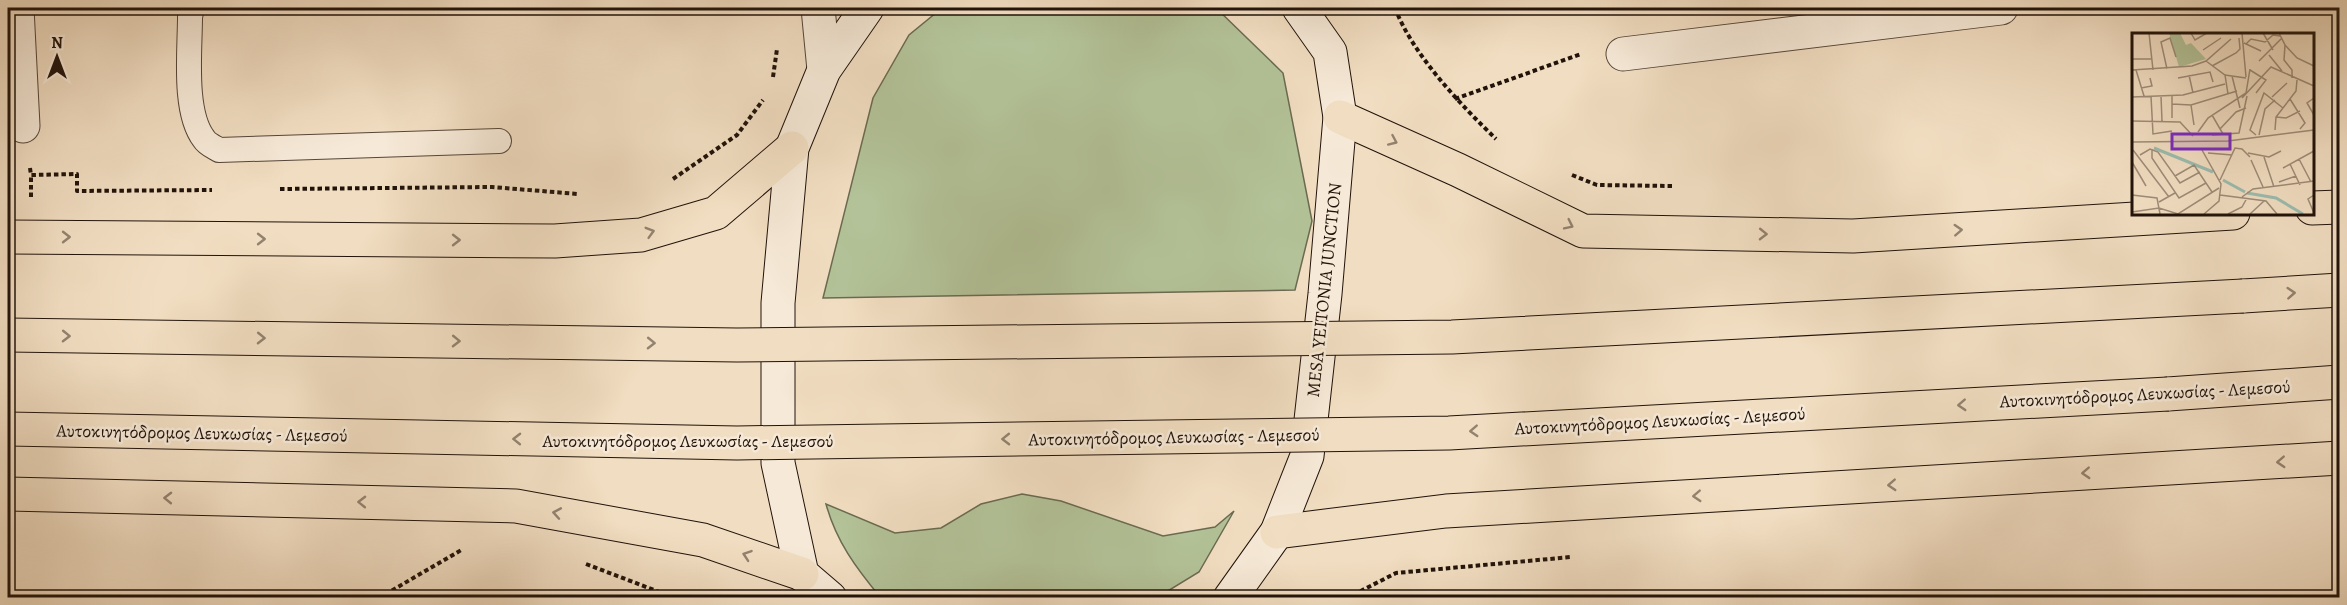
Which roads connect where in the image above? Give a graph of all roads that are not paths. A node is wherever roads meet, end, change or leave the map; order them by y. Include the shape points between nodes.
1 (17, 8) edge
2 (192, 8) edge
3 (818, 8) edge
4 (867, 8) edge
5 (2001, 8) edge
6 (1303, 9) edge
7 (1623, 54) road end
8 (824, 70) junction
9 (1340, 117) junction
10 (23, 126) dead end
11 (499, 141) dead end
12 (792, 148) junction
13 (2340, 207) edge
14 (2314, 208) edge
15 (2216, 214) edge
16 (8, 237) edge
17 (2340, 290) edge
18 (8, 335) edge
19 (2340, 382) edge
20 (8, 429) edge
21 (2340, 458) edge
22 (8, 494) edge
23 (1277, 532) junction
24 (802, 574) junction
25 (830, 597) edge
26 (1230, 597) edge

1 - 10 main road
2 - 11 lane via 191,100 204,140 219,150
3 - 8 main road
4 - 8 main road
5 - 7 main road
6 - 9 main road, MESA YEITONIA JUNCTION via 1330,52
8 - 12 main road
9 -> 15 highway via 1582,231 1853,236
9 - 23 main road, MESA YEITONIA JUNCTION via 1307,456
16 -> 12 highway via 555,241 641,235 716,213
12 - 24 main road via 778,303 778,463
13 - 14 highway
18 -> 17 highway, bridge via 737,345 1452,337
19 -> 20 highway, Αυτοκινητόδρομος Λευκωσίας - Λεμεσού, bridge via 1449,433 737,443
21 -> 23 highway via 1446,511
24 -> 22 highway via 703,540 516,506
23 - 26 main road, MESA YEITONIA JUNCTION
24 - 25 main road

